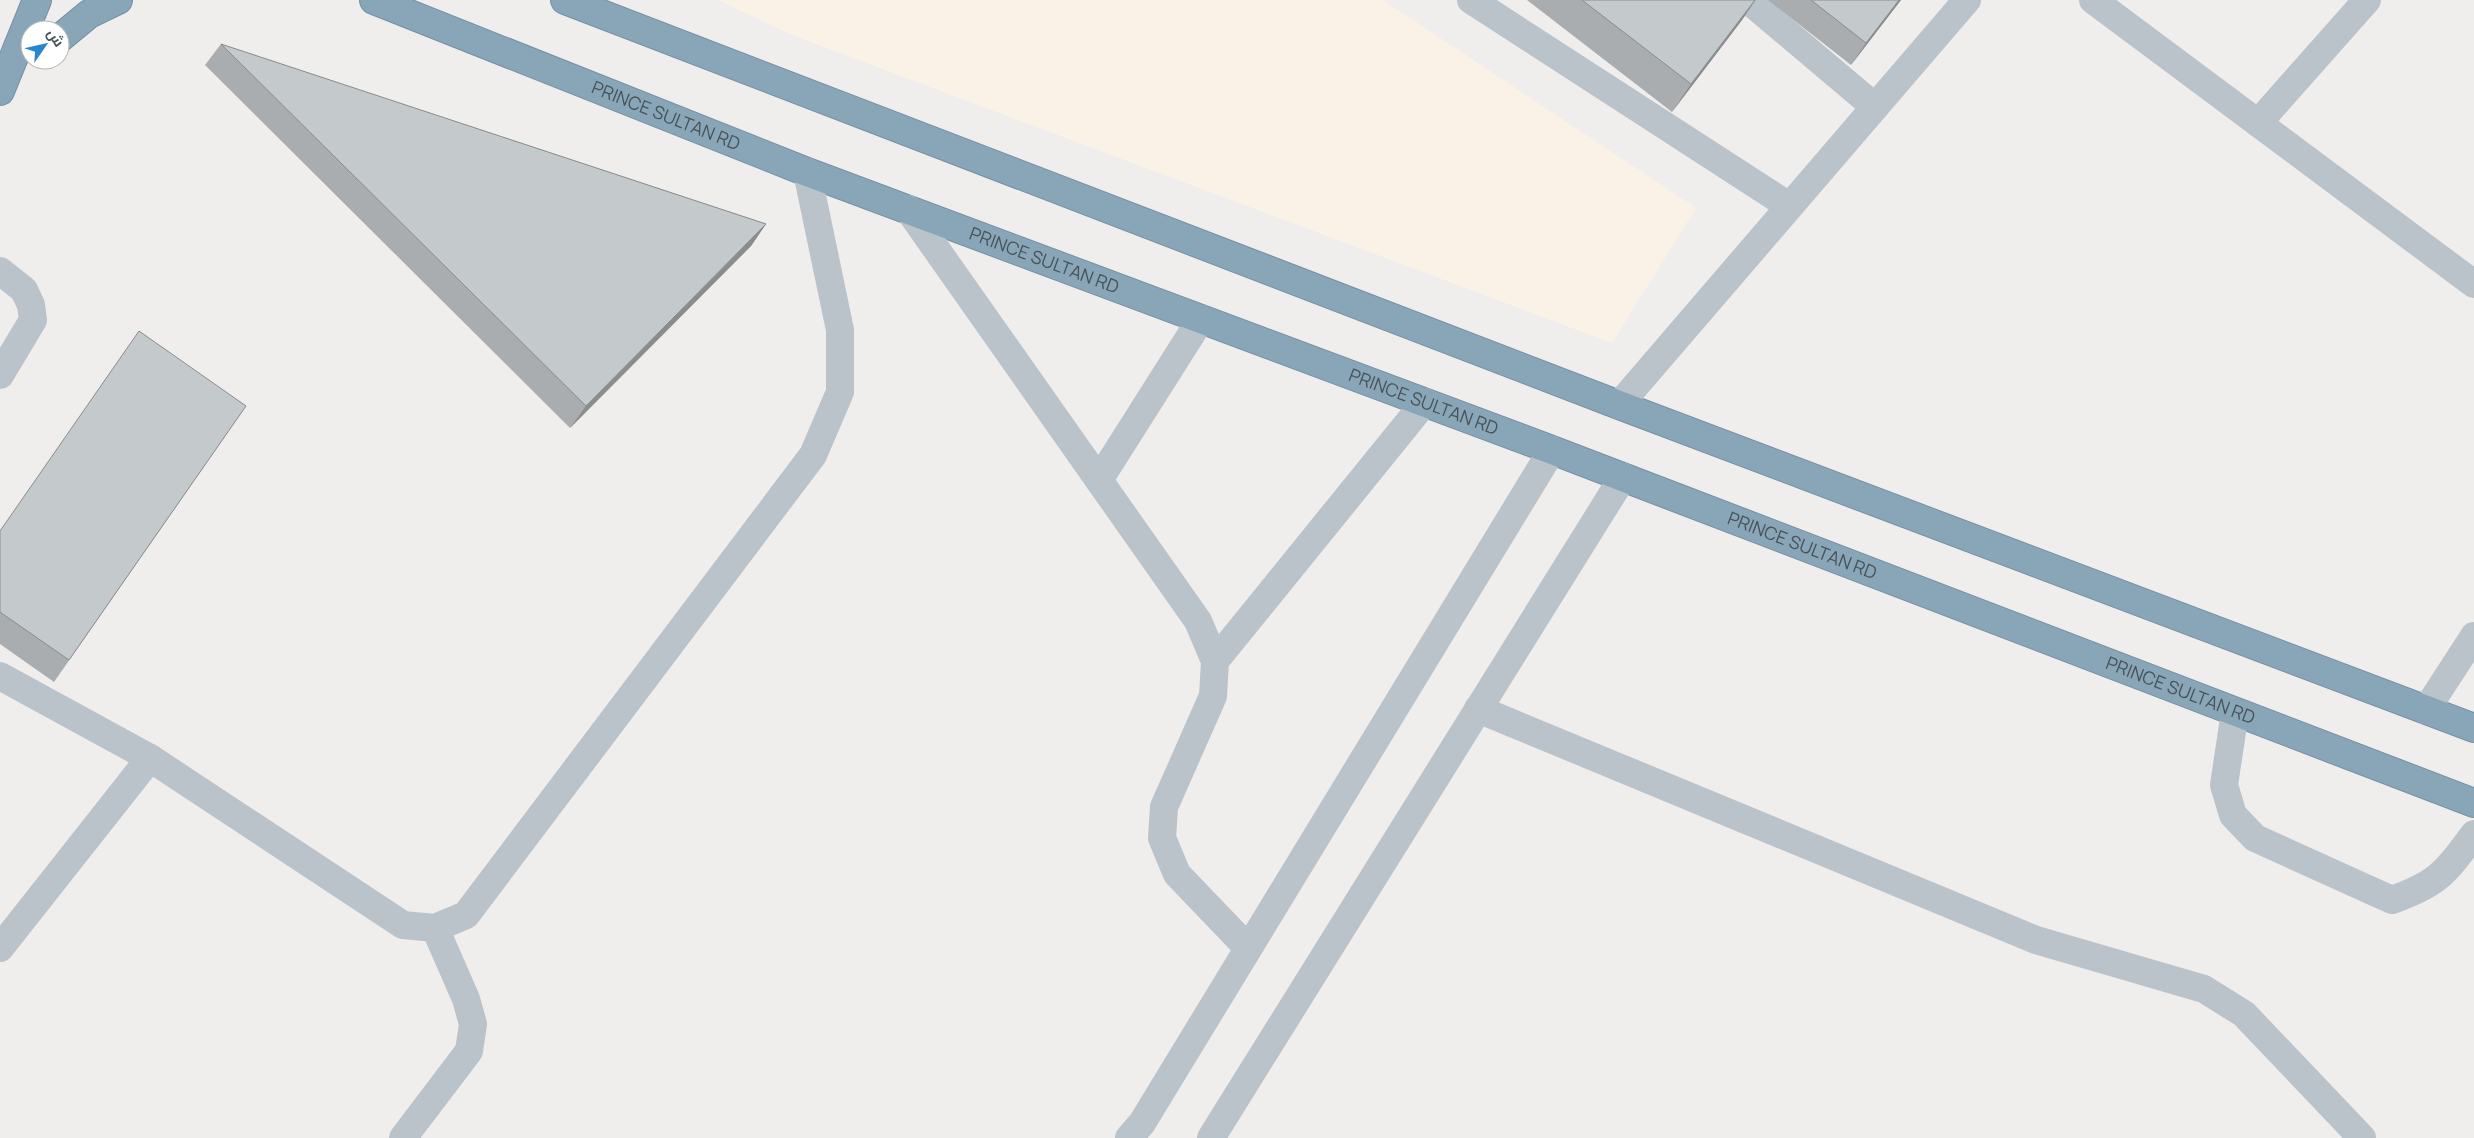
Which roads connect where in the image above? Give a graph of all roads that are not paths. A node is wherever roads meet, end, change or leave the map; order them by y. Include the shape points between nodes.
1 (37, 0) edge
2 (118, 0) edge
3 (374, 0) edge
4 (565, 0) edge
5 (1471, 0) edge
6 (1748, 0) edge
7 (1967, 0) edge
8 (2093, 0) edge
9 (2367, 0) edge
10 (70, 30) edge
11 (26, 70) edge
12 (0, 91) edge
13 (1875, 107) junction
14 (0, 108) edge
15 (2258, 124) junction
16 (807, 172) junction
17 (1789, 206) junction
18 (908, 210) junction
19 (0, 271) edge
20 (2474, 284) edge
21 (1201, 319) junction
22 (0, 375) edge
23 (1425, 402) junction
24 (1619, 404) junction
25 (1552, 450) junction
26 (1622, 477) junction
27 (1099, 480) junction
28 (2474, 636) edge
29 (1215, 660) junction
30 (0, 676) edge
31 (1478, 709) junction
32 (2426, 710) junction
33 (2235, 712) junction
34 (2474, 728) edge
35 (150, 758) junction
36 (2474, 803) edge
37 (2474, 834) edge
38 (435, 928) junction
39 (0, 948) edge
40 (1248, 948) junction
41 (2348, 1133) edge
42 (403, 1138) edge
43 (1129, 1138) edge
44 (1211, 1138) edge

1 - 12 highway
2 - 10 highway via 90,14
3 - 16 highway, PRINCE SULTAN RD
4 - 24 highway
5 - 17 street
6 - 13 street
7 - 13 street
8 - 15 street
9 - 15 street
11 - 14 highway
13 - 17 street
15 - 20 street
16 - 18 highway, PRINCE SULTAN RD
16 - 38 street via 840,330 840,392 813,455 466,915
17 - 24 street
18 - 21 highway, PRINCE SULTAN RD
18 - 27 street
19 - 22 street via 24,290 33,320
21 - 23 highway, PRINCE SULTAN RD
21 - 27 street
23 - 25 highway, PRINCE SULTAN RD
23 - 29 street
24 - 32 highway
25 - 26 highway, PRINCE SULTAN RD
25 - 40 street
26 - 31 street
26 - 33 highway, PRINCE SULTAN RD
27 - 29 street via 1198,621
28 - 32 street
29 - 40 street via 1213,696 1164,806 1162,838 1177,874
30 - 35 street
31 - 41 street via 2036,940 2204,989 2244,1014
31 - 44 street
32 - 34 highway
33 - 36 highway, PRINCE SULTAN RD
33 - 37 street via 2224,785 2234,815 2255,838 2392,900 2421,889 2445,873
35 - 38 street via 403,925
35 - 39 street
38 - 42 street via 473,1024 469,1051
40 - 43 street via 1142,1124

